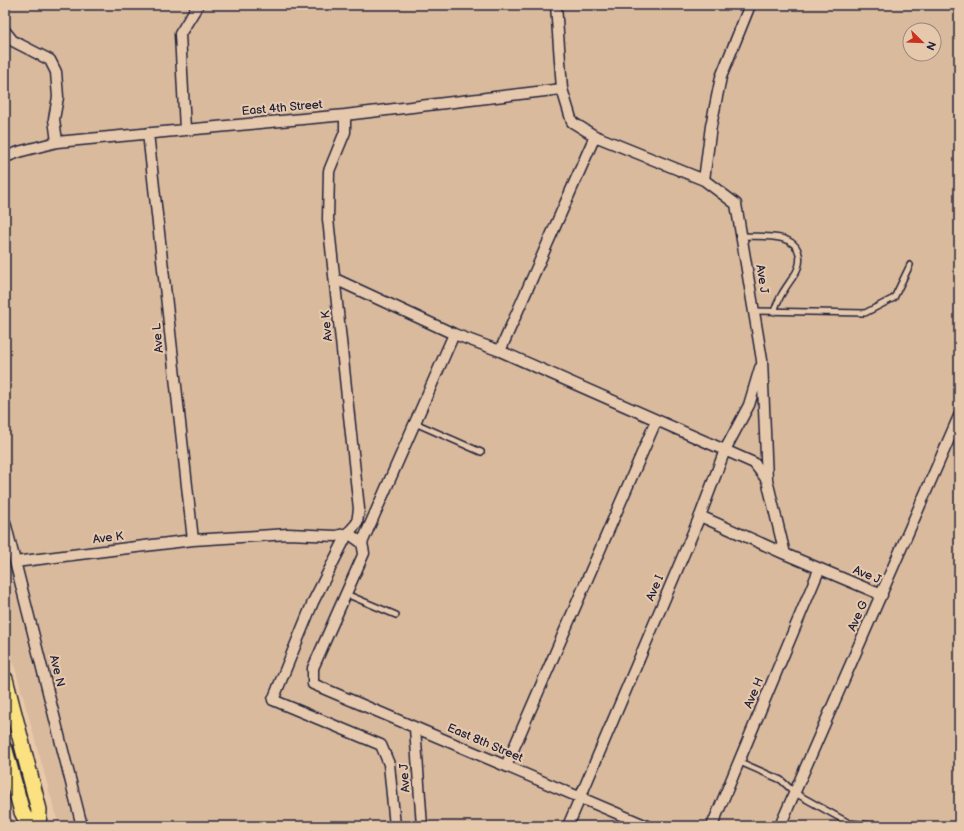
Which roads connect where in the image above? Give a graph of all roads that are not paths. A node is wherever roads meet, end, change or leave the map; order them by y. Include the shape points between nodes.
1 (198, 5) edge
2 (556, 5) edge
3 (750, 5) edge
4 (5, 31) edge
5 (562, 89) junction
6 (344, 115) junction
7 (185, 129) junction
8 (148, 133) junction
9 (595, 136) junction
10 (57, 142) junction
11 (5, 157) edge
12 (704, 180) junction
13 (742, 236) junction
14 (910, 265) dead end
15 (335, 279) junction
16 (754, 312) junction
17 (774, 312) junction
18 (454, 334) junction
19 (500, 351) junction
20 (762, 360) junction
21 (959, 416) edge
22 (656, 421) junction
23 (415, 423) junction
24 (725, 450) junction
25 (481, 452) dead end
26 (767, 480) junction
27 (700, 516) junction
28 (5, 522) edge
29 (348, 533) junction
30 (193, 540) junction
31 (362, 543) junction
32 (785, 554) junction
33 (15, 562) junction
34 (819, 570) junction
35 (346, 594) junction
36 (882, 595) junction
37 (396, 615) dead end
38 (5, 679) edge
39 (8, 708) edge
40 (415, 728) junction
41 (5, 750) edge
42 (740, 762) junction
43 (506, 766) junction
44 (795, 793) junction
45 (581, 797) junction
46 (29, 826) edge
47 (38, 826) edge
48 (82, 826) edge
49 (395, 826) edge
50 (422, 826) edge
51 (568, 826) edge
52 (647, 826) edge
53 (712, 826) edge
54 (780, 826) edge
55 (881, 826) edge

1 - 7 street via 180,34
2 - 5 street, Ave J
3 - 12 street via 721,77
4 - 10 street via 13,41 50,60 56,72 58,97 54,119
5 - 6 street, East 4th Street
5 - 9 street, Ave J via 572,122
6 - 7 street, East 4th Street
6 - 15 street, Ave K via 345,132 329,171 328,219
7 - 8 street, East 4th Street
8 - 10 street, East 4th Street
8 - 30 street, Ave L
9 - 12 street, Ave J
9 - 19 street
10 - 11 street, East 4th Street
12 - 13 street, Ave J via 736,204
13 - 16 street, Ave J
13 - 17 lane via 789,240 796,245 799,265 783,290
14 - 17 lane via 894,298 865,313
15 - 18 street
15 - 29 street, Ave K via 360,509 357,523
16 - 17 lane
16 - 20 street, Ave J
18 - 19 street
18 - 23 street
19 - 22 street
20 - 24 street, Ave I via 748,405
20 - 26 street, Ave J
21 - 36 street, Ave G
22 - 24 street
22 - 43 street
23 - 25 lane
23 - 31 street
24 - 26 street via 754,463
24 - 27 street, Ave I
26 - 32 street, Ave J
27 - 32 street
27 - 45 street, Ave I
28 - 33 street, Ave N
29 - 30 street, Ave K via 336,536 288,534
29 - 31 street
29 - 49 street, Ave K via 313,602 273,700 381,745 389,764
30 - 33 street, Ave K
31 - 35 street via 364,553
32 - 34 street, Ave J
33 - 48 street, Ave N
34 - 36 street, Ave J
34 - 42 street, Ave H
35 - 37 lane
35 - 40 street, East 8th Street via 313,668 313,684
36 - 44 street, Ave G
38 - 39 main road
39 - 47 main road via 39,810
40 - 43 street, East 8th Street
40 - 50 street, Ave J
41 - 46 main road via 22,812
42 - 44 lane via 781,780
42 - 53 street, Ave H
43 - 45 street, East 8th Street
44 - 54 street, Ave G
44 - 55 lane via 849,823
45 - 51 street, Ave I
45 - 52 street, East 8th Street

